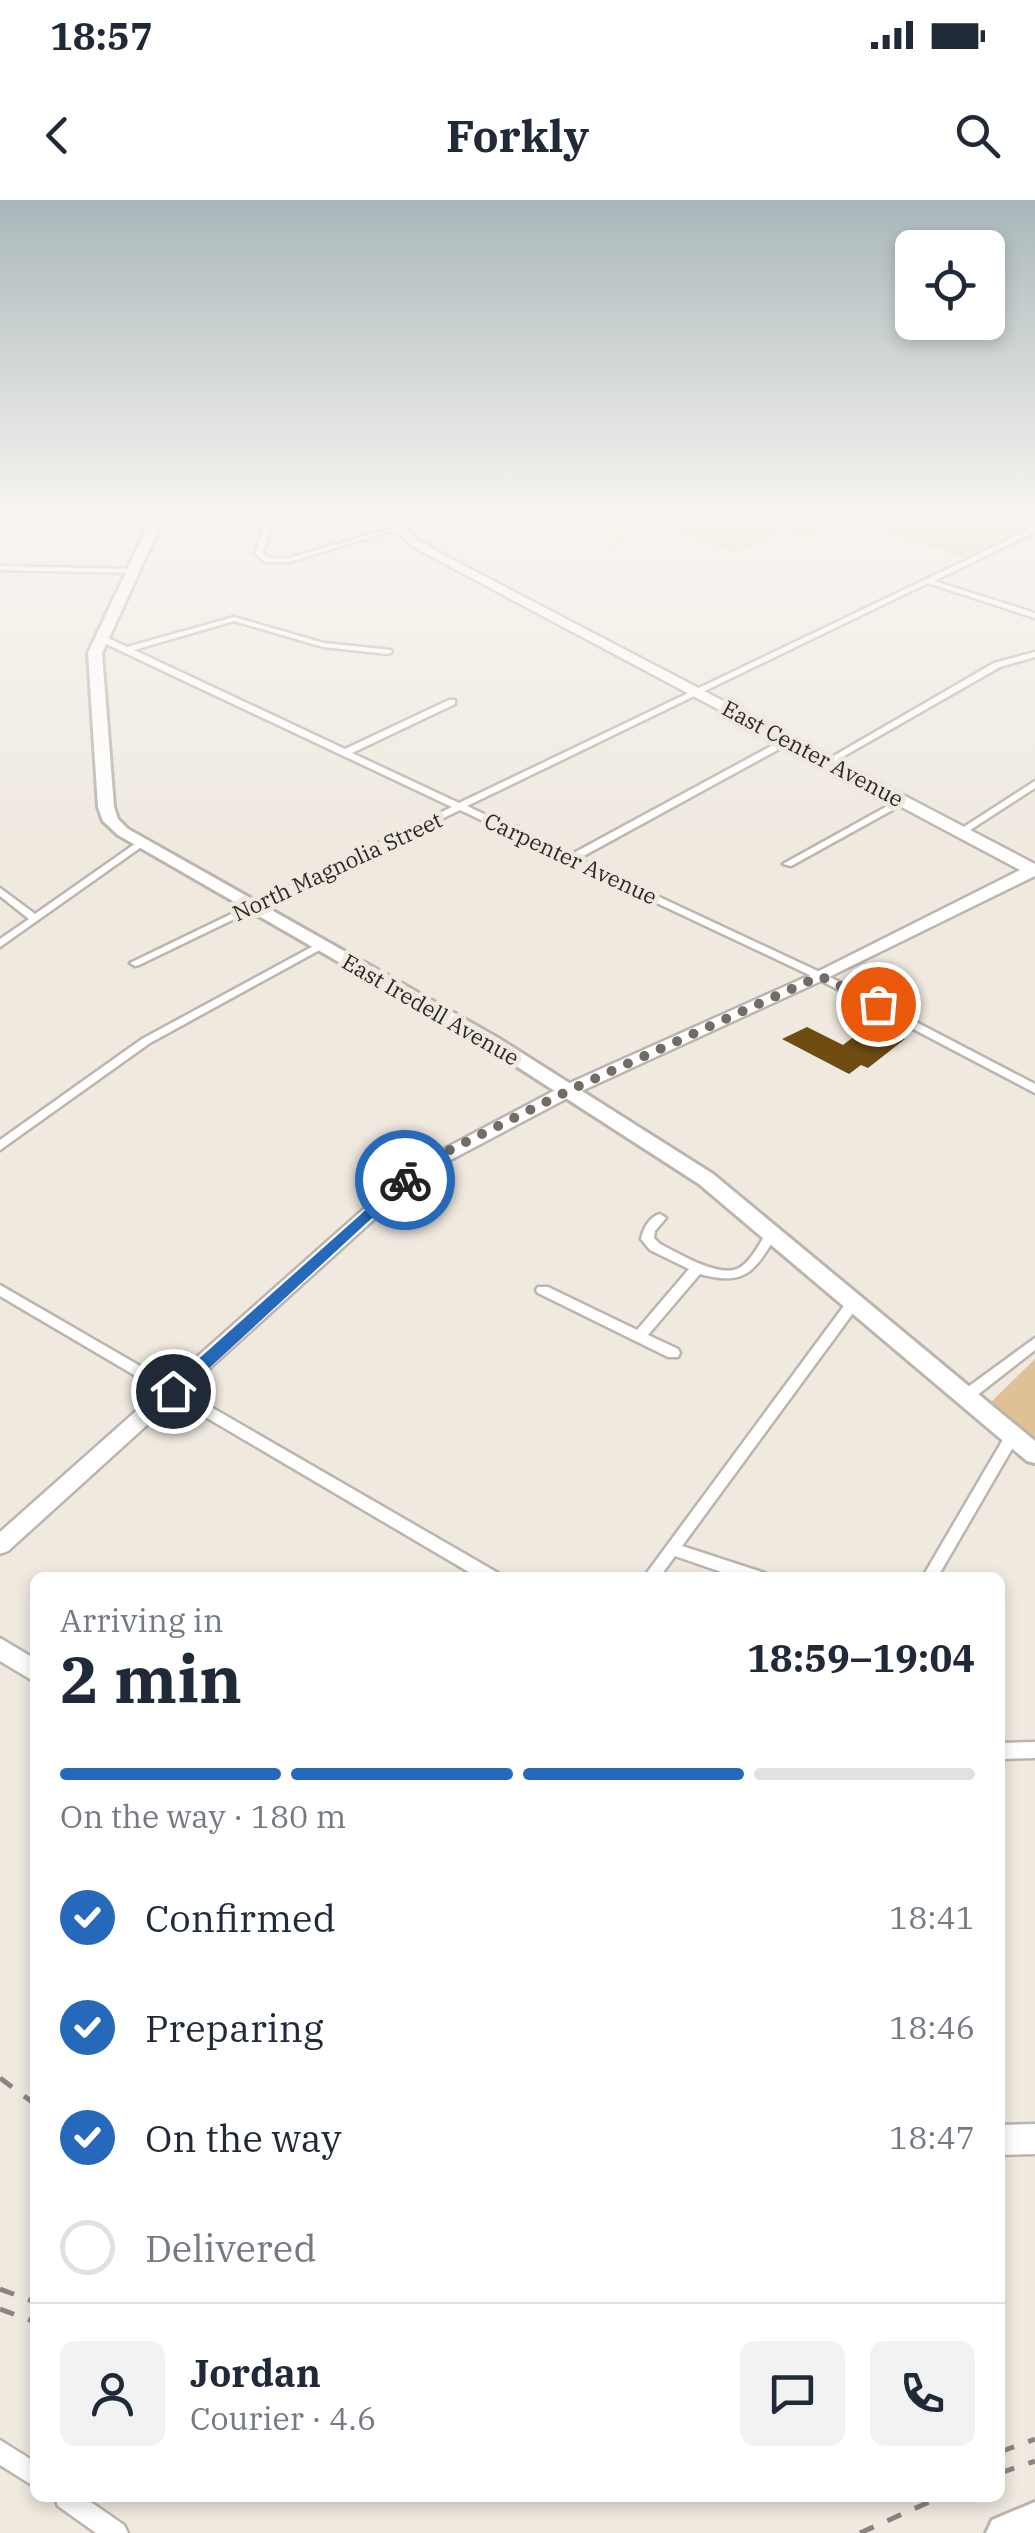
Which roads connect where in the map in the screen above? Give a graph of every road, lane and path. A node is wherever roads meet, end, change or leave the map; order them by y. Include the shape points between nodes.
1 (107, 624) edge
2 (217, 624) edge
3 (251, 624) edge
4 (568, 624) edge
5 (840, 624) edge
6 (101, 638) junction
7 (126, 650) junction
8 (388, 652) dead end
9 (1035, 654) edge
10 (700, 692) junction
11 (452, 702) dead end
12 (789, 740) junction
13 (346, 752) junction
14 (829, 761) junction
15 (1035, 784) edge
16 (902, 800) junction
17 (462, 806) junction
18 (961, 832) junction
19 (142, 843) junction
20 (572, 858) junction
21 (788, 864) dead end
22 (1034, 870) edge
23 (0, 891) edge
24 (252, 906) junction
25 (36, 919) junction
26 (0, 944) edge
27 (321, 944) junction
28 (135, 962) dead end
29 (820, 976) junction
30 (1035, 1071) edge
31 (1020, 1080) junction
32 (1035, 1088) edge
33 (570, 1090) junction
34 (0, 1146) edge
35 (660, 1218) dead end
36 (772, 1233) junction
37 (699, 1266) junction
38 (0, 1290) edge
39 (543, 1290) dead end
40 (854, 1302) junction
41 (639, 1336) junction
42 (1035, 1343) edge
43 (673, 1353) dead end
44 (173, 1391) junction
45 (966, 1396) junction
46 (1013, 1436) junction
47 (1035, 1454) edge
48 (0, 1545) edge
49 (671, 1549) junction
50 (483, 1572) edge
51 (654, 1572) edge
52 (742, 1572) edge
53 (933, 1572) edge
54 (0, 1648) edge
55 (30, 1669) edge
56 (1035, 1750) edge
57 (1005, 1752) edge
58 (1005, 2140) edge
59 (1035, 2140) edge
60 (0, 2451) edge
61 (30, 2472) edge
62 (72, 2502) edge
63 (1035, 2520) edge
64 (116, 2533) edge
65 (1006, 2533) edge

1 - 6 main road, East Iredell Avenue
2 - 7 street
3 - 8 street via 334,648
4 - 10 street, East Center Avenue
5 - 10 street, North Magnolia Street
6 - 7 street, Carpenter Avenue
6 - 19 main road, East Iredell Avenue via 94,673 106,808 111,822
7 - 13 street, Carpenter Avenue
9 - 14 street via 997,665
10 - 12 street, East Center Avenue
10 - 17 street, North Magnolia Street
11 - 13 street
12 - 14 street, East Center Avenue
12 - 20 street
13 - 17 street, Carpenter Avenue
14 - 16 street, East Center Avenue
15 - 18 street
16 - 18 street, East Center Avenue
16 - 21 street
17 - 20 street, Carpenter Avenue
17 - 24 street, North Magnolia Street
18 - 22 street, East Center Avenue
19 - 24 main road, East Iredell Avenue
19 - 25 street
20 - 29 street, Carpenter Avenue
22 - 29 street
23 - 25 street
24 - 27 main road, East Iredell Avenue
24 - 28 street, North Magnolia Street
25 - 26 street
27 - 33 main road, East Iredell Avenue
27 - 34 street via 146,1041
29 - 31 street, Carpenter Avenue
29 - 33 street
30 - 31 street
31 - 32 street, Carpenter Avenue
33 - 36 main road, East Iredell Avenue via 706,1179
33 - 44 street via 418,1170
35 - 37 street via 647,1239
36 - 37 street via 748,1269 735,1276
36 - 40 main road, East Iredell Avenue
37 - 41 street
38 - 44 street
39 - 41 street
40 - 45 main road, East Iredell Avenue
40 - 49 street
41 - 43 street
42 - 45 street
44 - 48 street
44 - 50 street
45 - 46 main road, East Iredell Avenue
46 - 47 main road, East Iredell Avenue
46 - 53 street
49 - 51 street
49 - 52 street
54 - 55 street
56 - 57 street
58 - 59 street
60 - 61 street
62 - 64 street
63 - 65 main road

